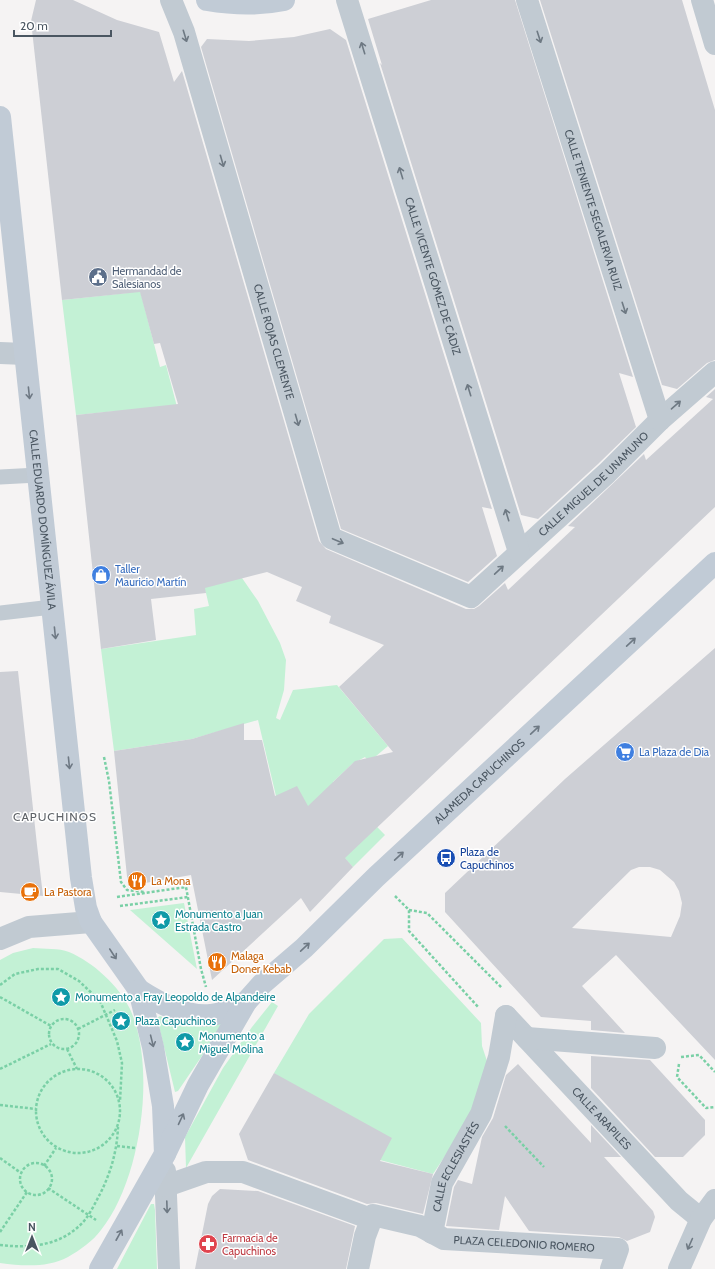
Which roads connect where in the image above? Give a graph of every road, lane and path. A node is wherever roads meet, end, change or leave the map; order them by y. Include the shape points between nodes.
1 (171, 0) edge
2 (207, 0) edge
3 (284, 0) edge
4 (347, 0) edge
5 (527, 0) edge
6 (702, 0) edge
7 (715, 44) edge
8 (0, 117) edge
9 (0, 353) edge
10 (25, 354) junction
11 (715, 372) edge
12 (660, 420) junction
13 (38, 475) junction
14 (0, 477) edge
15 (519, 552) junction
16 (715, 563) edge
17 (471, 597) joint
18 (52, 607) junction
19 (0, 613) edge
20 (104, 757) dead end
21 (376, 878) junction
22 (149, 892) junction
23 (117, 897) dead end
24 (188, 897) junction
25 (120, 906) dead end
26 (409, 910) junction
27 (91, 922) junction
28 (0, 939) edge
29 (0, 985) edge
30 (206, 988) dead end
31 (502, 989) dead end
32 (139, 990) junction
33 (0, 997) edge
34 (246, 1002) junction
35 (114, 1010) dead end
36 (481, 1010) dead end
37 (107, 1015) junction
38 (506, 1016) joint
39 (51, 1026) junction
40 (78, 1029) junction
41 (527, 1038) junction
42 (51, 1044) junction
43 (655, 1048) dead end
44 (67, 1050) junction
45 (77, 1069) junction
46 (0, 1070) edge
47 (715, 1072) edge
48 (120, 1104) junction
49 (484, 1104) junction
50 (0, 1105) edge
51 (715, 1107) edge
52 (36, 1109) junction
53 (118, 1126) junction
54 (118, 1146) junction
55 (56, 1148) junction
56 (136, 1148) dead end
57 (165, 1154) junction
58 (0, 1158) edge
59 (44, 1166) junction
60 (544, 1167) dead end
61 (21, 1173) junction
62 (166, 1186) junction
63 (48, 1188) junction
64 (27, 1192) junction
65 (715, 1200) edge
66 (89, 1214) junction
67 (363, 1216) dead end
68 (95, 1218) dead end
69 (701, 1219) junction
70 (0, 1232) edge
71 (432, 1233) junction
72 (0, 1245) edge
73 (100, 1269) edge
74 (169, 1269) edge
75 (358, 1269) edge
76 (611, 1269) edge
77 (679, 1269) edge

1 -> 17 street, CALLE ROJAS CLEMENTE via 184,32 331,538
2 - 3 main road
15 -> 4 street, CALLE VICENTE GÓMEZ DE CÁDIZ
5 -> 12 street, CALLE TENIENTE SEGALERVA RUIZ
6 - 7 street
8 - 10 main road, CALLE EDUARDO DOMÍNGUEZ ÁVILA
9 - 10 street
10 -> 13 main road, CALLE EDUARDO DOMÍNGUEZ ÁVILA
12 -> 11 street, CALLE MIGUEL DE UNAMUNO
12 - 15 street, CALLE MIGUEL DE UNAMUNO via 607,473
13 - 14 lane
13 - 18 main road, CALLE EDUARDO DOMÍNGUEZ ÁVILA
17 -> 15 street, CALLE MIGUEL DE UNAMUNO
21 -> 16 main road, ALAMEDA CAPUCHINOS
18 - 19 lane
18 -> 27 main road, CALLE EDUARDO DOMÍNGUEZ ÁVILA via 81,878
20 - 22 path via 121,882 127,890
21 - 26 path
34 -> 21 main road, ALAMEDA CAPUCHINOS
22 - 23 path
22 - 24 path via 186,887
24 - 25 path
24 - 30 path
26 - 31 path via 427,913
26 - 36 path via 409,931
27 - 28 street via 29,927
27 -> 32 main road
29 - 37 path via 15,974 38,969 58,969 79,981 100,1001
32 - 34 main road via 159,1002 187,1013 211,1015
32 -> 57 main road via 153,1047 163,1106
33 - 39 path
57 -> 34 main road via 198,1085
35 - 37 path
37 - 40 path
37 - 48 path via 122,1064
38 - 41 street, CALLE ARAPILES
38 - 49 street, CALLE ECLESIASTÉS via 499,1057
39 - 40 path via 58,1020 68,1019
39 - 42 path via 48,1035
40 - 44 path via 79,1039
41 - 43 street
41 - 69 street, CALLE ARAPILES
42 - 44 path
42 - 46 path
44 - 45 path
45 - 48 path via 100,1075 116,1092
45 - 52 path via 54,1077 45,1086
47 - 51 path via 699,1055 680,1058 677,1077 706,1108
48 - 53 path
49 - 60 path, CALLE ECLESIASTÉS
49 - 71 street, CALLE ECLESIASTÉS via 481,1114 442,1183
50 - 52 path
52 - 55 path via 37,1121 42,1132
53 - 54 path
53 - 55 path via 111,1139 87,1153 72,1153
54 - 56 path
54 - 66 path via 106,1183
55 - 59 path
57 - 62 street
73 -> 57 main road
58 - 61 path
59 - 61 path via 31,1164
59 - 63 path via 51,1178
61 - 64 path via 20,1182
62 - 67 street via 206,1172 242,1172
62 -> 74 street
63 - 64 path via 36,1195
63 - 66 path
64 - 70 path
65 - 69 street
66 - 68 path
66 - 72 path via 79,1227 56,1241 33,1247
69 -> 77 street
71 - 75 street, PLAZA CELEDONIO ROMERO via 420,1226 373,1215 365,1236
71 - 76 street, PLAZA CELEDONIO ROMERO via 444,1239 618,1249

